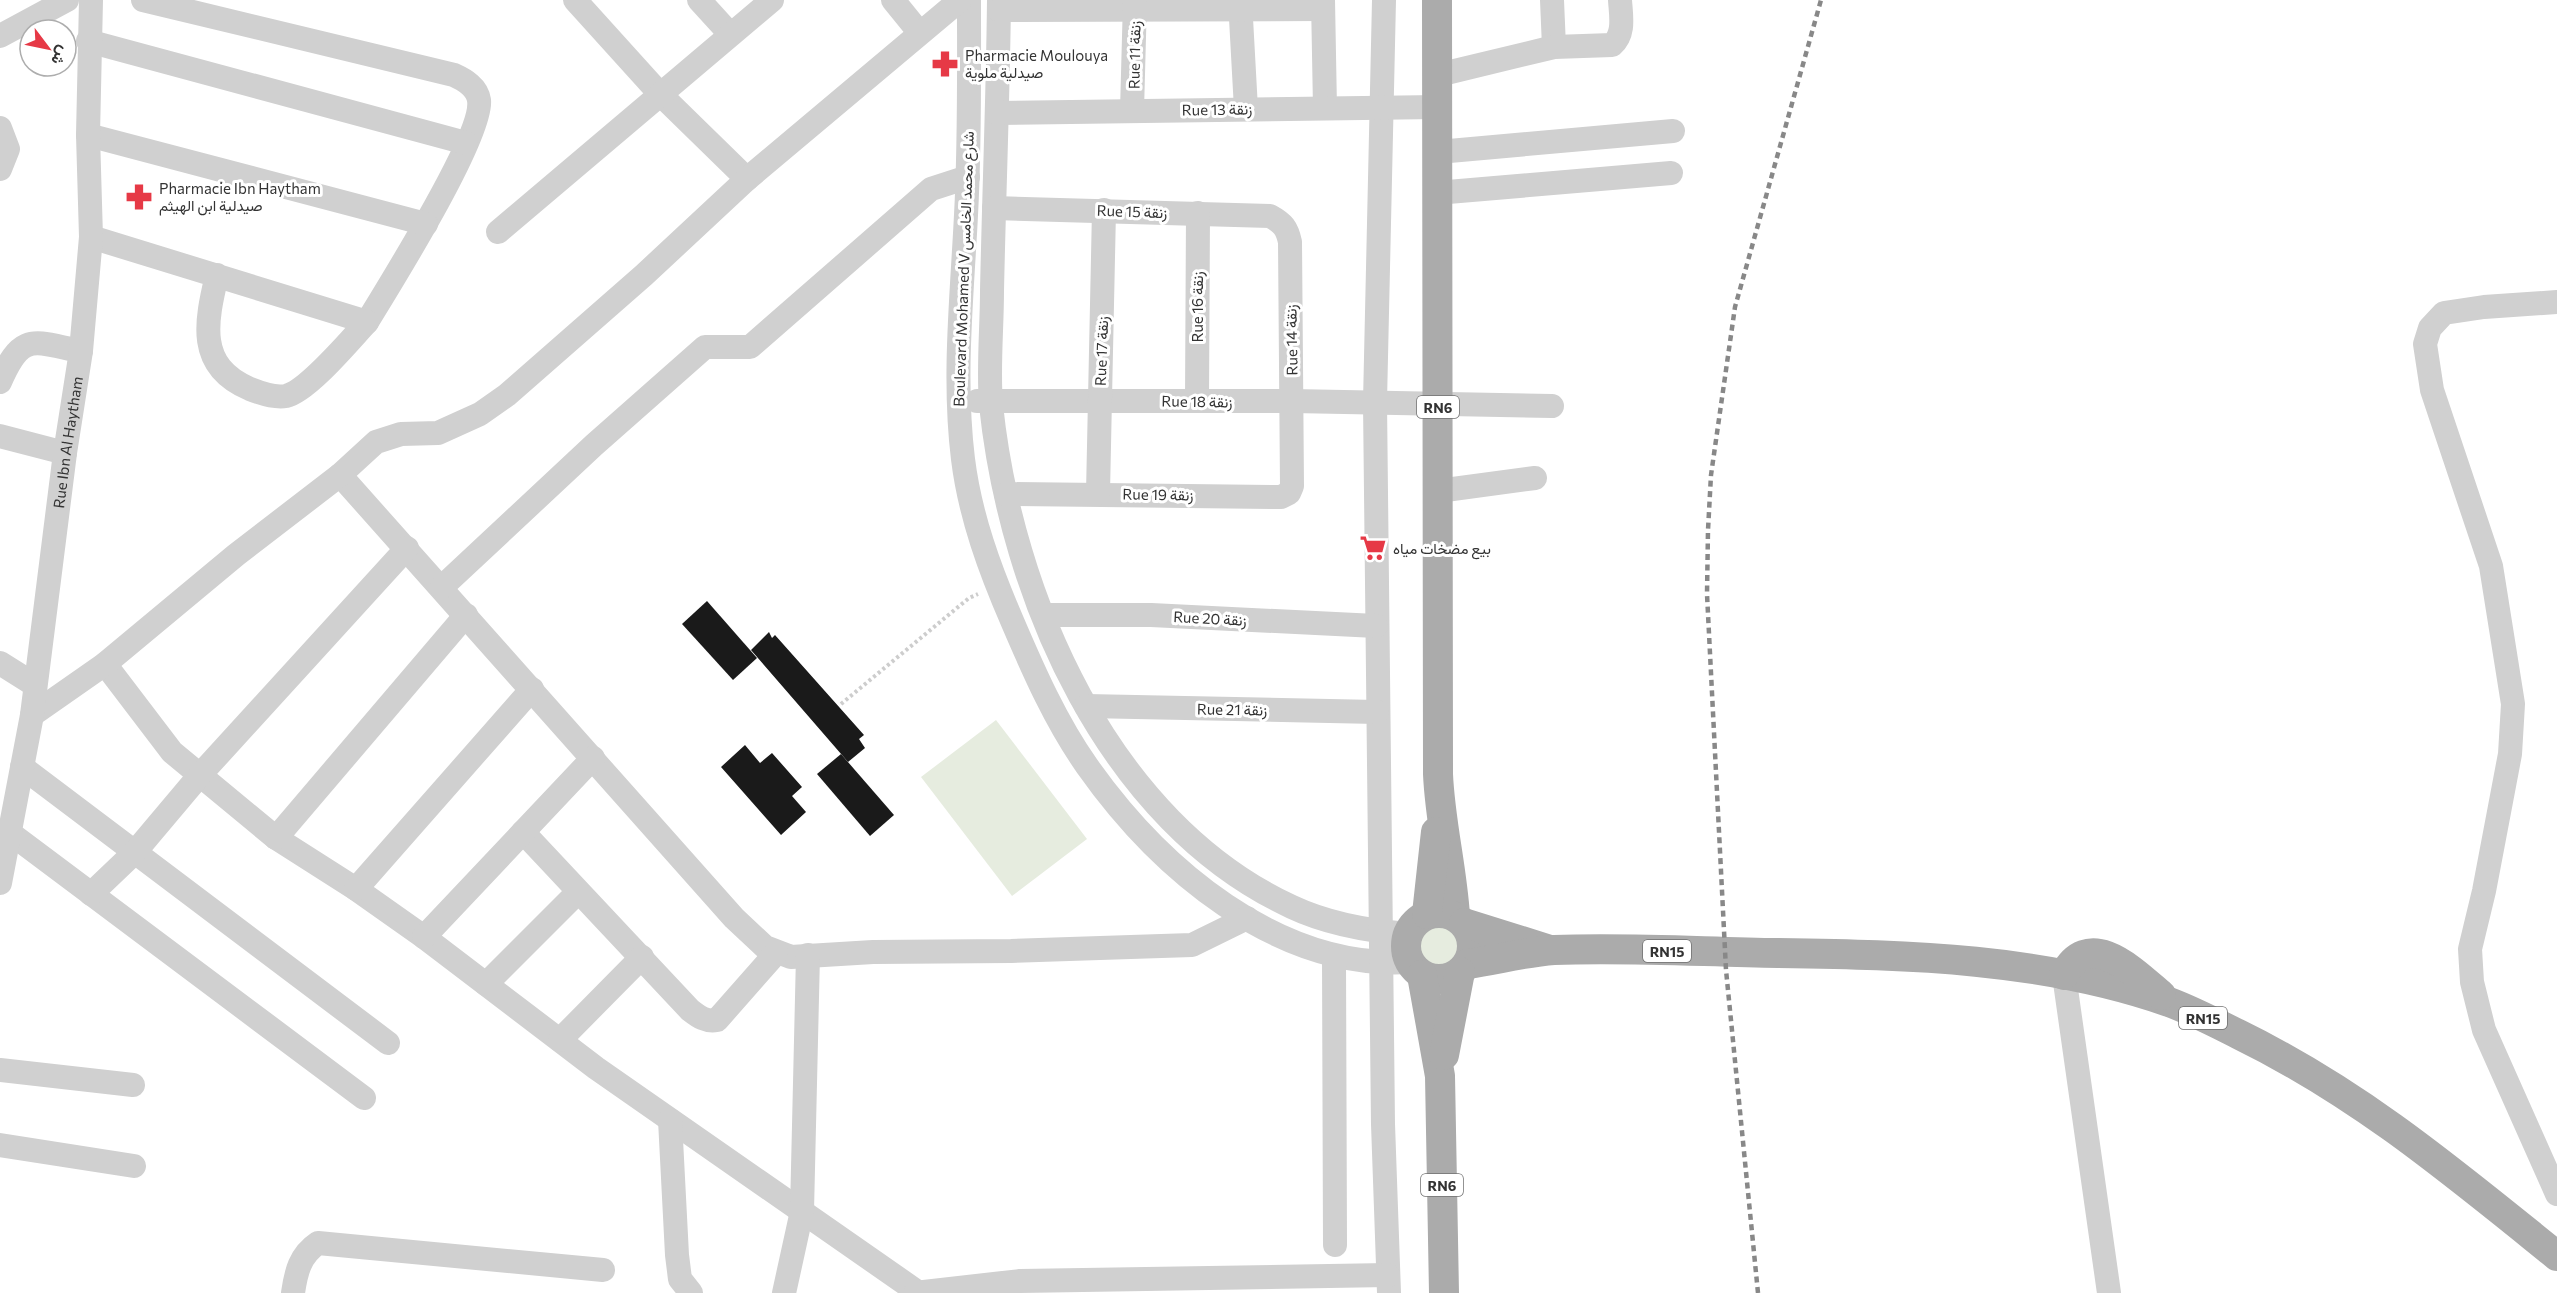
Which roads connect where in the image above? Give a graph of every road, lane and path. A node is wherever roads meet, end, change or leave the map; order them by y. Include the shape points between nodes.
1 (67, 0) edge
2 (91, 0) edge
3 (143, 0) edge
4 (575, 0) edge
5 (699, 0) edge
6 (772, 0) edge
7 (893, 0) edge
8 (960, 0) edge
9 (969, 0) edge
10 (1384, 0) edge
11 (1437, 0) edge
12 (1552, 0) edge
13 (1620, 0) edge
14 (1323, 4) edge
15 (999, 5) edge
16 (1135, 5) edge
17 (1240, 5) edge
18 (919, 32) junction
19 (730, 34) junction
20 (0, 36) edge
21 (88, 41) junction
22 (1554, 47) junction
23 (1438, 75) junction
24 (660, 94) junction
25 (1382, 107) junction
26 (1438, 107) junction
27 (1325, 108) junction
28 (1246, 109) junction
29 (1132, 111) junction
30 (997, 112) junction
31 (0, 128) edge
32 (1673, 132) dead end
33 (87, 135) junction
34 (466, 143) junction
35 (1438, 152) junction
36 (0, 169) edge
37 (1671, 173) dead end
38 (968, 177) junction
39 (747, 178) junction
40 (1436, 194) junction
41 (994, 208) junction
42 (1104, 210) junction
43 (1198, 213) junction
44 (1270, 216) joint
45 (426, 224) junction
46 (498, 232) dead end
47 (90, 237) junction
48 (217, 275) junction
49 (2557, 302) edge
50 (367, 322) junction
51 (81, 351) junction
52 (0, 382) edge
53 (1197, 400) junction
54 (957, 401) junction
55 (991, 401) junction
56 (1099, 401) junction
57 (1292, 401) junction
58 (1374, 402) junction
59 (1438, 403) junction
60 (1552, 406) dead end
61 (0, 436) edge
62 (65, 453) junction
63 (1292, 472) joint
64 (340, 475) junction
65 (1535, 478) dead end
66 (1438, 490) junction
67 (1098, 493) junction
68 (1006, 494) junction
69 (407, 548) junction
70 (996, 585) junction
71 (442, 587) junction
72 (466, 615) junction
73 (1044, 615) junction
74 (1376, 626) junction
75 (0, 663) edge
76 (105, 664) junction
77 (35, 685) junction
78 (532, 689) junction
79 (841, 704) dead end
80 (1086, 706) junction
81 (1377, 712) junction
82 (32, 715) junction
83 (592, 758) junction
84 (22, 767) junction
85 (199, 776) junction
86 (523, 832) junction
87 (9, 834) junction
88 (276, 838) junction
89 (135, 852) junction
90 (0, 883) edge
91 (356, 889) junction
92 (578, 892) junction
93 (91, 894) junction
94 (1247, 918) junction
95 (424, 937) junction
96 (1419, 940) junction
97 (1552, 950) junction
98 (776, 953) junction
99 (807, 955) junction
100 (642, 957) junction
101 (1334, 959) dead end
102 (1463, 968) junction
103 (2064, 975) junction
104 (486, 984) junction
105 (560, 1040) junction
106 (388, 1043) dead end
107 (0, 1070) edge
108 (1440, 1076) junction
109 (133, 1085) dead end
110 (364, 1098) dead end
111 (670, 1120) junction
112 (0, 1145) edge
113 (134, 1166) dead end
114 (2557, 1194) edge
115 (802, 1211) junction
116 (1335, 1245) dead end
117 (2557, 1256) edge
118 (603, 1270) dead end
119 (1388, 1284) edge
120 (1242, 1285) edge
121 (1129, 1286) edge
122 (917, 1292) edge
123 (293, 1293) edge
124 (691, 1293) edge
125 (784, 1293) edge
126 (1444, 1293) edge
127 (2109, 1293) edge

1 - 20 street
2 - 21 street, Rue Ibn Al Haytham
3 - 34 street via 463,79 475,91 479,108
4 - 24 street
5 - 19 street
6 - 19 street
7 - 18 street
8 - 18 street
9 - 38 street, Boulevard Mohamed V شارع محمد الخامس
10 - 25 street
11 - 23 main road, RN6
12 - 22 street
13 - 22 street via 1620,37 1612,45
14 - 17 street
14 - 27 street
15 - 16 street
15 - 30 street, Boulevard Mohamed V شارع محمد الخامس
16 - 17 street
16 - 29 street, Rue 11 زنقة
17 - 28 street
18 - 39 street
19 - 24 street
21 - 33 street, Rue Ibn Al Haytham
21 - 34 street
22 - 23 street
23 - 26 main road, RN6
24 - 39 street
24 - 46 street
25 - 26 street, Rue 13 زنقة
25 - 27 street, Rue 13 زنقة
25 - 58 street
26 - 35 main road, RN6
27 - 28 street, Rue 13 زنقة
28 - 29 street, Rue 13 زنقة
29 - 30 street, Rue 13 زنقة
30 - 41 street, Boulevard Mohamed V شارع محمد الخامس
31 - 36 street via 8,148
32 - 35 street
33 - 45 street
33 - 47 street, Rue Ibn Al Haytham
34 - 45 street
35 - 40 main road, RN6
37 - 40 street
38 - 54 street, Boulevard Mohamed V شارع محمد الخامس
38 - 71 street via 931,189 750,347 705,347
39 - 64 street via 507,395 480,414 438,433 401,434 376,442
40 - 59 main road, RN6
41 - 42 street, Rue 15 زنقة
41 - 55 street, Boulevard Mohamed V شارع محمد الخامس
42 - 43 street, Rue 15 زنقة
42 - 56 street, Rue 17 زنقة
43 - 44 street, Rue 15 زنقة
43 - 53 street, Rue 16 زنقة
44 - 57 street, Rue 14 زنقة via 1281,222 1290,242
45 - 50 street
47 - 48 street
47 - 51 street, Rue Ibn Al Haytham
48 - 50 street
48 - 50 street via 206,322 212,355 223,373 260,393 285,396 301,389
49 - 114 street via 2444,313 2430,328 2425,344 2432,390 2491,566 2513,704 2510,754 2470,949 2472,982 2484,1030
51 - 52 street via 32,342 20,347 10,358
51 - 62 street, Rue Ibn Al Haytham
53 - 56 street, Rue 18 زنقة
53 - 57 street, Rue 18 زنقة
54 - 55 street, Rue 18 زنقة
54 - 70 street, Boulevard Mohamed V شارع محمد الخامس via 968,493
55 - 56 street, Rue 18 زنقة
55 - 68 street, Boulevard Mohamed V شارع محمد الخامس
56 - 67 street, Rue 17 زنقة
57 - 58 street, Rue 18 زنقة
57 - 63 street, Rue 14 زنقة
58 - 59 street, Rue 18 زنقة
58 - 74 street
59 - 60 street, Rue 18 زنقة
59 - 66 main road, RN6
61 - 62 street
62 - 77 street, Rue Ibn Al Haytham
63 - 67 street, Rue 19 زنقة via 1289,493 1281,497
64 - 69 street
64 - 76 street
65 - 66 street
66 - 96 main road, RN6 via 1440,814 1453,873
67 - 68 street, Rue 19 زنقة
68 - 73 street, Boulevard Mohamed V شارع محمد الخامس via 1028,575
69 - 71 street
69 - 85 street
70 - 79 path via 969,598
70 - 94 street, Boulevard Mohamed V شارع محمد الخامس via 1037,680 1087,766 1169,859 1211,895
71 - 72 street
72 - 78 street
72 - 88 street
73 - 74 street, Rue 20 زنقة via 1151,615
73 - 80 street, Boulevard Mohamed V شارع محمد الخامس
74 - 81 street
75 - 77 street
76 - 82 street
76 - 85 street via 172,752
77 - 82 street, Rue Ibn Al Haytham
78 - 83 street
78 - 91 street
80 - 81 street, Rue 21 زنقة
80 - 96 street, Boulevard Mohamed V شارع محمد الخامس via 1130,774 1164,815 1238,878 1293,908
81 - 96 street
82 - 84 street, Rue Ibn Al Haytham
83 - 86 street
83 - 98 street via 750,935
84 - 87 street, Rue Ibn Al Haytham
84 - 89 street
85 - 88 street
85 - 89 street
86 - 92 street
86 - 95 street
87 - 90 street, Rue Ibn Al Haytham
87 - 93 street
88 - 91 street
89 - 93 street
89 - 106 street
91 - 95 street
92 - 100 street
92 - 104 street
93 - 110 street
94 - 96 street, Boulevard Mohamed V شارع محمد الخامس via 1304,946
94 - 99 street via 1192,945
95 - 104 street
96 - 97 main road, RN15
96 - 102 main road via 1442,979
96 - 102 main road, RN6 via 1472,939 1473,948
96 - 108 main road, RN6
96 - 119 street via 1383,1124
97 - 102 main road, RN15
97 - 103 main road, RN15 via 1895,954
98 - 99 street via 791,957
98 - 100 street via 717,1020 710,1021 690,1010
99 - 115 street
100 - 105 street
101 - 116 street
102 - 108 main road, RN6
103 - 117 main road, RN15 via 2170,1003 2263,1046 2366,1107
103 - 127 street
104 - 105 street
105 - 111 street
107 - 109 street
108 - 126 main road, RN6
111 - 115 street
111 - 124 street via 679,1271
112 - 113 street
115 - 122 street
115 - 125 street
118 - 123 street via 318,1243 306,1251 297,1268
119 - 120 street
120 - 121 street
121 - 122 street via 1020,1281

